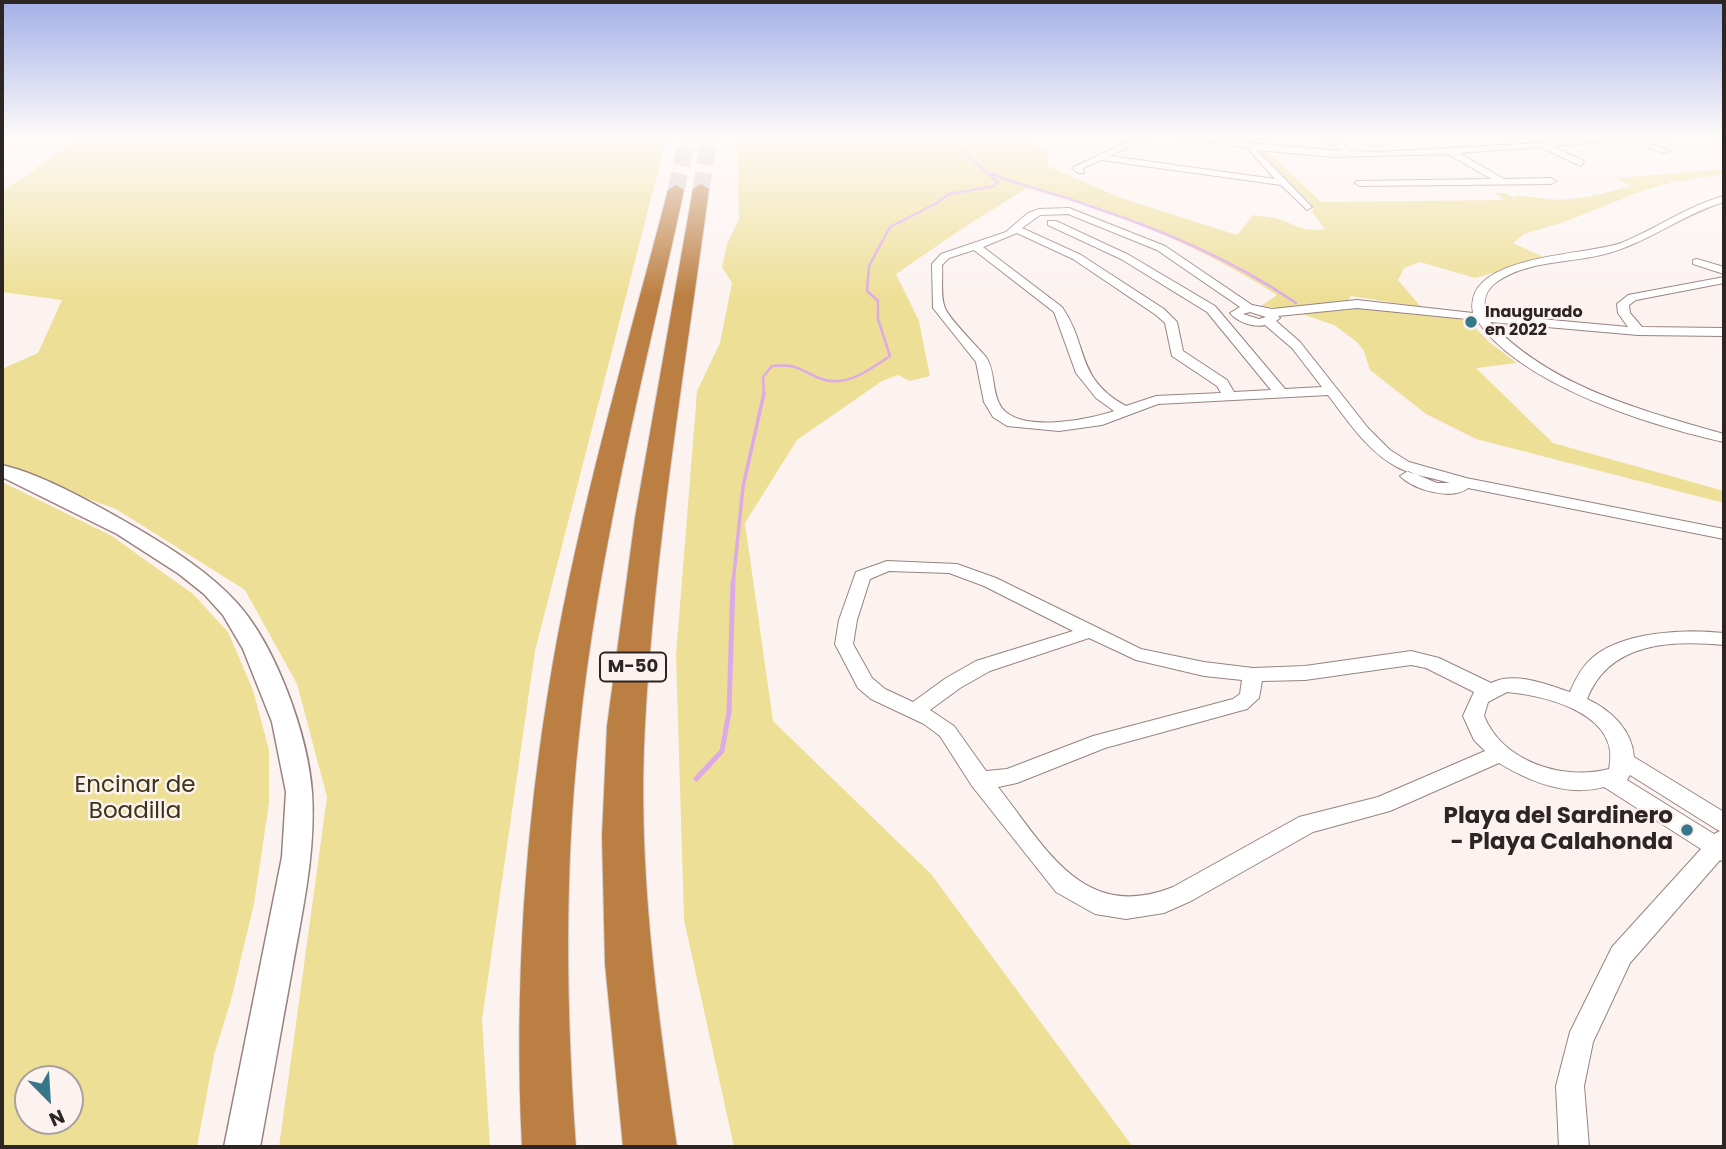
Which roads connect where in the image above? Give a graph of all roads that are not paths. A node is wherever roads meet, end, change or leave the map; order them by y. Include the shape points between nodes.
1 (1292, 190) edge
2 (1724, 199) edge
3 (1307, 207) dead end
4 (1052, 223) dead end
5 (1017, 229) junction
6 (976, 246) junction
7 (1697, 262) dead end
8 (1724, 271) edge
9 (1724, 280) edge
10 (1480, 317) junction
11 (1270, 318) junction
12 (1638, 331) junction
13 (1724, 332) edge
14 (1331, 391) junction
15 (1281, 393) junction
16 (1229, 394) junction
17 (1124, 411) junction
18 (1724, 438) edge
19 (2, 470) edge
20 (1724, 534) edge
21 (1724, 629) edge
22 (1088, 631) junction
23 (1724, 639) edge
24 (1645, 645) junction
25 (1253, 675) junction
26 (1487, 690) junction
27 (1576, 701) junction
28 (915, 711) junction
29 (1500, 754) junction
30 (1625, 762) junction
31 (980, 780) junction
32 (1610, 780) junction
33 (1722, 840) edge
34 (242, 1147) edge
35 (549, 1147) edge
36 (650, 1147) edge
37 (1574, 1147) edge

1 - 3 street
2 - 10 street via 1611,250 1496,276 1480,291
4 - 15 street via 1125,257 1211,309
5 - 6 street
5 - 11 street via 1039,212 1069,211 1086,216 1170,252 1249,307 1240,309 1239,317 1259,323
5 - 16 street via 1077,257 1160,312 1171,322 1177,353 1222,383
6 - 17 street via 1059,312 1083,373 1110,404
6 - 17 street via 945,256 937,264 939,308 982,360 998,414 1012,424 1059,428 1097,422
7 - 8 street
9 - 12 street via 1632,297 1623,304 1624,313
10 - 11 street via 1357,304
10 - 12 street
10 - 18 street via 1508,347 1563,381 1636,412
11 - 14 street
12 - 13 street
14 - 15 street
14 - 20 street via 1376,452 1412,479 1434,488 1499,489
15 - 16 street
16 - 17 street via 1156,400
19 - 34 street via 111,523 198,579 231,610 275,697 291,744 299,790 298,832 286,923
21 - 24 street via 1679,629
22 - 25 street via 1136,654
22 - 28 street via 1063,643 990,663
22 - 28 street via 990,582 951,568 872,570 862,576 857,589 844,644 865,683
23 - 24 street via 1686,636
24 - 27 street via 1602,660 1587,676
25 - 26 street via 1305,673 1411,658 1432,663
25 - 31 street via 1249,698 1240,704 1100,742 1009,776
26 - 27 street via 1527,685
26 - 29 street via 1475,701 1473,717
27 - 30 street via 1614,730
28 - 31 street via 947,731
29 - 31 street via 1382,805 1307,824 1182,894 1155,905 1126,908 1095,903 1065,885
29 - 32 street via 1536,775 1557,781
30 - 32 street via 1619,775
30 - 33 street
32 - 33 street
33 - 37 street via 1615,968 1580,1041 1570,1086
35 - 36 highway, M-50 via 544,1068 548,842 560,732 598,517 688,190 626,726 623,836 628,964

